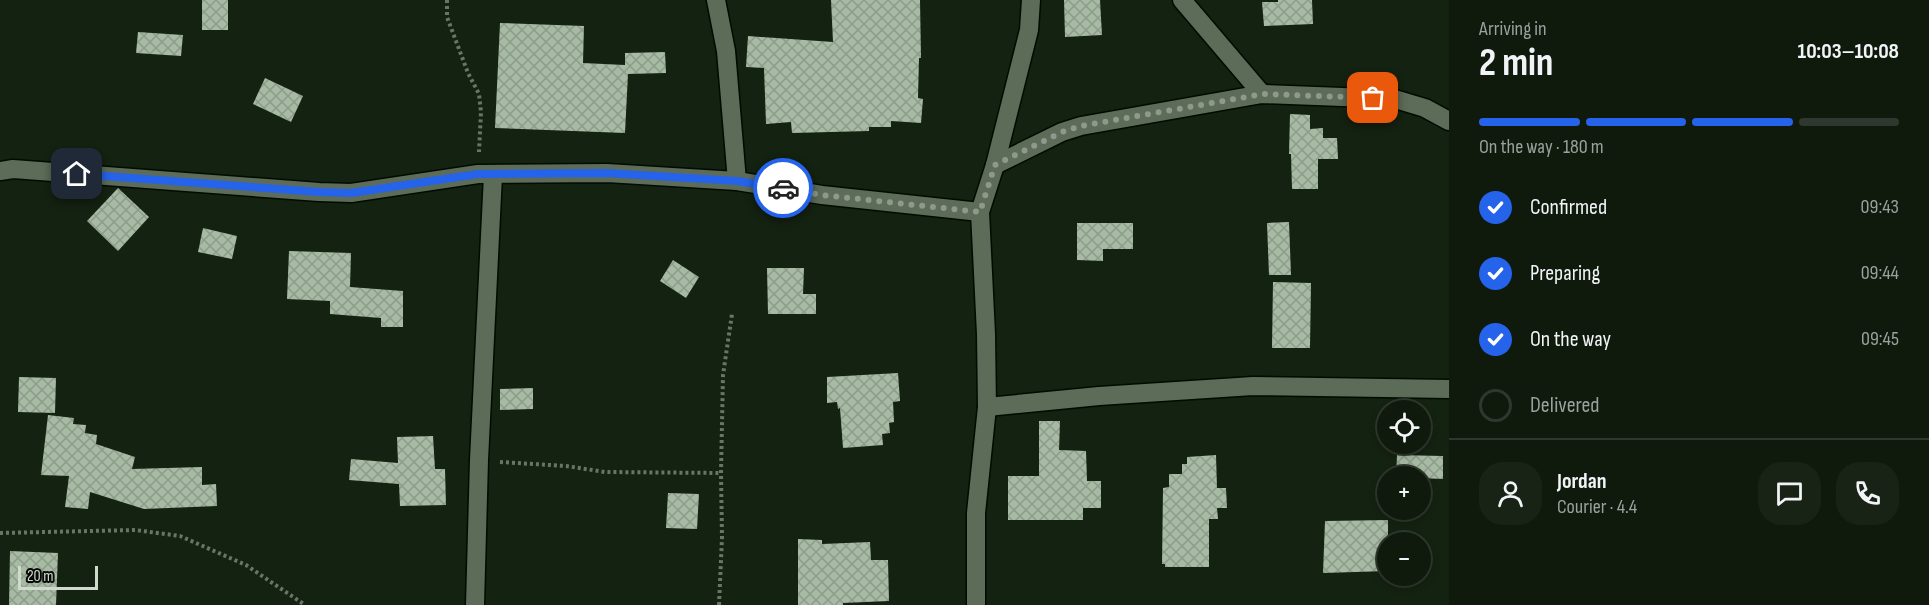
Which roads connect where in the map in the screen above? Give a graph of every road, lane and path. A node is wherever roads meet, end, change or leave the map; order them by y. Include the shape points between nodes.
1 (447, 0) edge
2 (716, 0) edge
3 (1031, 0) edge
4 (1182, 0) edge
5 (1263, 94) junction
6 (1449, 122) edge
7 (995, 165) junction
8 (0, 171) edge
9 (485, 174) junction
10 (737, 181) junction
11 (980, 212) junction
12 (732, 314) dead end
13 (1449, 389) edge
14 (987, 407) junction
15 (479, 460) junction
16 (721, 473) junction
17 (0, 532) edge
18 (305, 605) edge
19 (475, 605) edge
20 (719, 605) edge
21 (976, 605) edge

1 - 9 path via 447,17 479,94
2 - 10 street via 726,51
3 - 7 street via 1029,30
4 - 5 street
5 - 6 street via 1395,99 1425,108
5 - 7 street via 1081,126
7 - 11 street
8 - 9 street via 351,193
9 - 10 street via 607,173
9 - 15 street
10 - 11 street via 822,195
11 - 14 street
12 - 16 path via 723,375
13 - 14 street via 1253,386
14 - 21 street via 976,513
15 - 16 path via 605,472
15 - 19 street
16 - 20 path
17 - 18 path via 135,530 180,536 246,565

